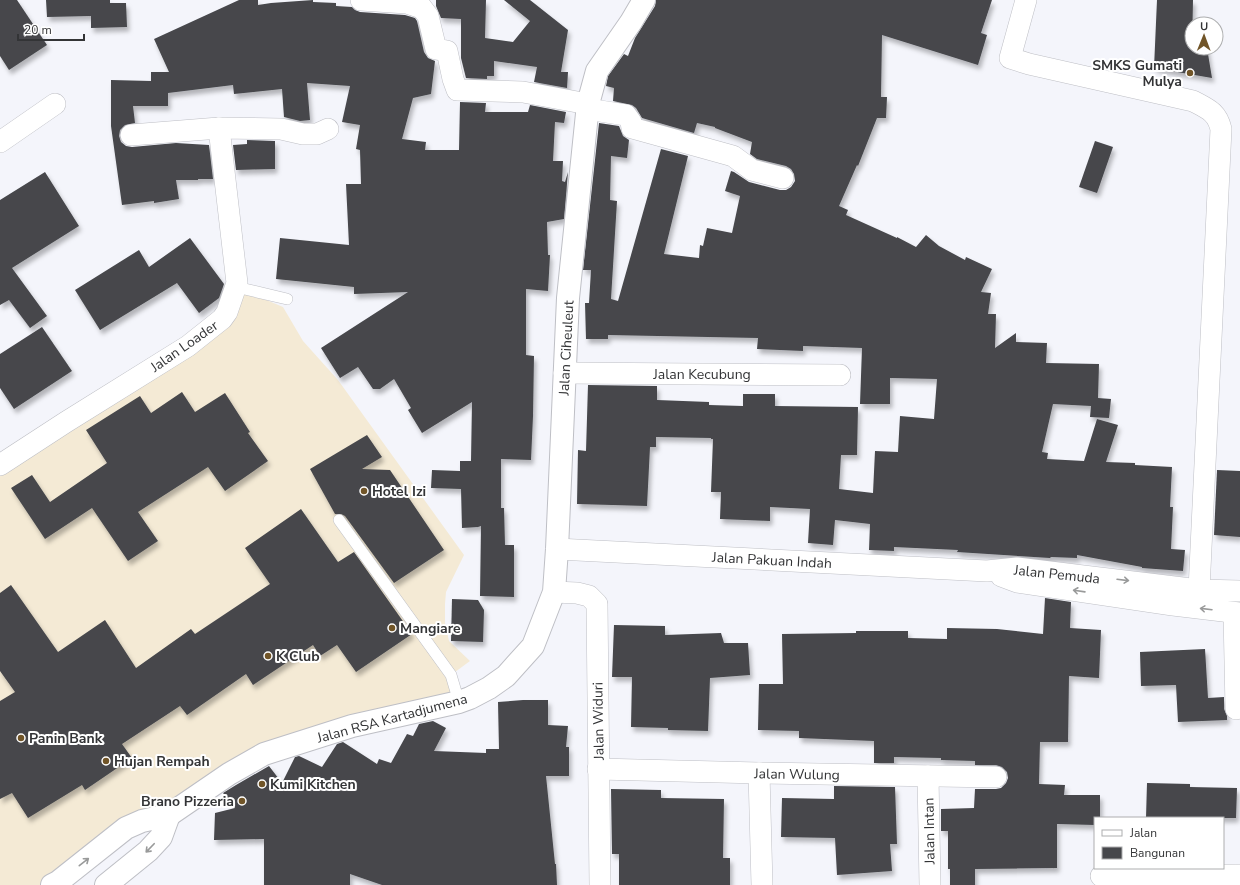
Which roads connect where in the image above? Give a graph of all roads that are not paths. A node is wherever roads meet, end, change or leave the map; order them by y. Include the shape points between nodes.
1 (361, 0) edge
2 (644, 0) edge
3 (1026, 0) edge
4 (55, 104) dead end
5 (588, 106) junction
6 (219, 128) junction
7 (328, 129) dead end
8 (131, 135) dead end
9 (0, 142) edge
10 (783, 178) dead end
11 (236, 285) junction
12 (287, 299) dead end
13 (564, 373) junction
14 (840, 375) dead end
15 (0, 465) edge
16 (338, 520) dead end
17 (557, 549) junction
18 (987, 571) junction
19 (1199, 590) junction
20 (1240, 591) edge
21 (554, 592) junction
22 (1237, 613) edge
23 (473, 696) junction
24 (1236, 709) dead end
25 (598, 769) junction
26 (759, 773) junction
27 (928, 776) junction
28 (996, 777) dead end
29 (169, 815) junction
30 (1240, 875) edge
31 (1101, 876) dead end
32 (57, 884) edge
33 (106, 885) edge
34 (600, 885) edge
35 (762, 885) edge
36 (930, 885) edge

1 - 5 street via 407,3 422,8 428,16 436,49 447,51 457,90 523,92
2 - 5 street, Jalan Ciheuleut via 597,71
3 - 19 street via 1010,58 1193,102 1210,110 1219,120 1221,137
4 - 9 street
5 - 10 street via 626,115 632,128 733,156 752,170
5 - 13 street, Jalan Ciheuleut via 568,298
6 - 7 street via 280,129 303,134 317,134
6 - 8 street
6 - 11 street, Jalan Loader
11 - 12 lane
11 - 15 street, Jalan Loader via 222,319 188,346
13 - 14 street, Jalan Kecubung
13 - 17 street, Jalan Ciheuleut
16 - 23 lane via 451,675
17 - 18 street, Jalan Pakuan Indah
17 - 21 street, Jalan Ciheuleut
18 -> 19 street, Jalan Pemuda via 1017,568
22 -> 18 street, Jalan Pemuda via 1017,582
19 - 20 street, Jalan Pemuda
21 - 23 street, Jalan Ciheuleut via 533,646 506,676
21 - 25 street, Jalan Widuri via 589,596 597,604
22 - 24 street
23 - 29 street, Jalan RSA Kartadjumena via 352,726 264,754 229,774
25 - 26 street, Jalan Wulung
25 - 34 street, Jalan Widuri
26 - 27 street, Jalan Wulung
26 - 35 street
27 - 28 street, Jalan Wulung
27 - 36 street, Jalan Intan
32 -> 29 street, Jalan RSA Kartadjumena via 126,828 142,821
29 -> 33 street via 161,837
30 - 31 street

